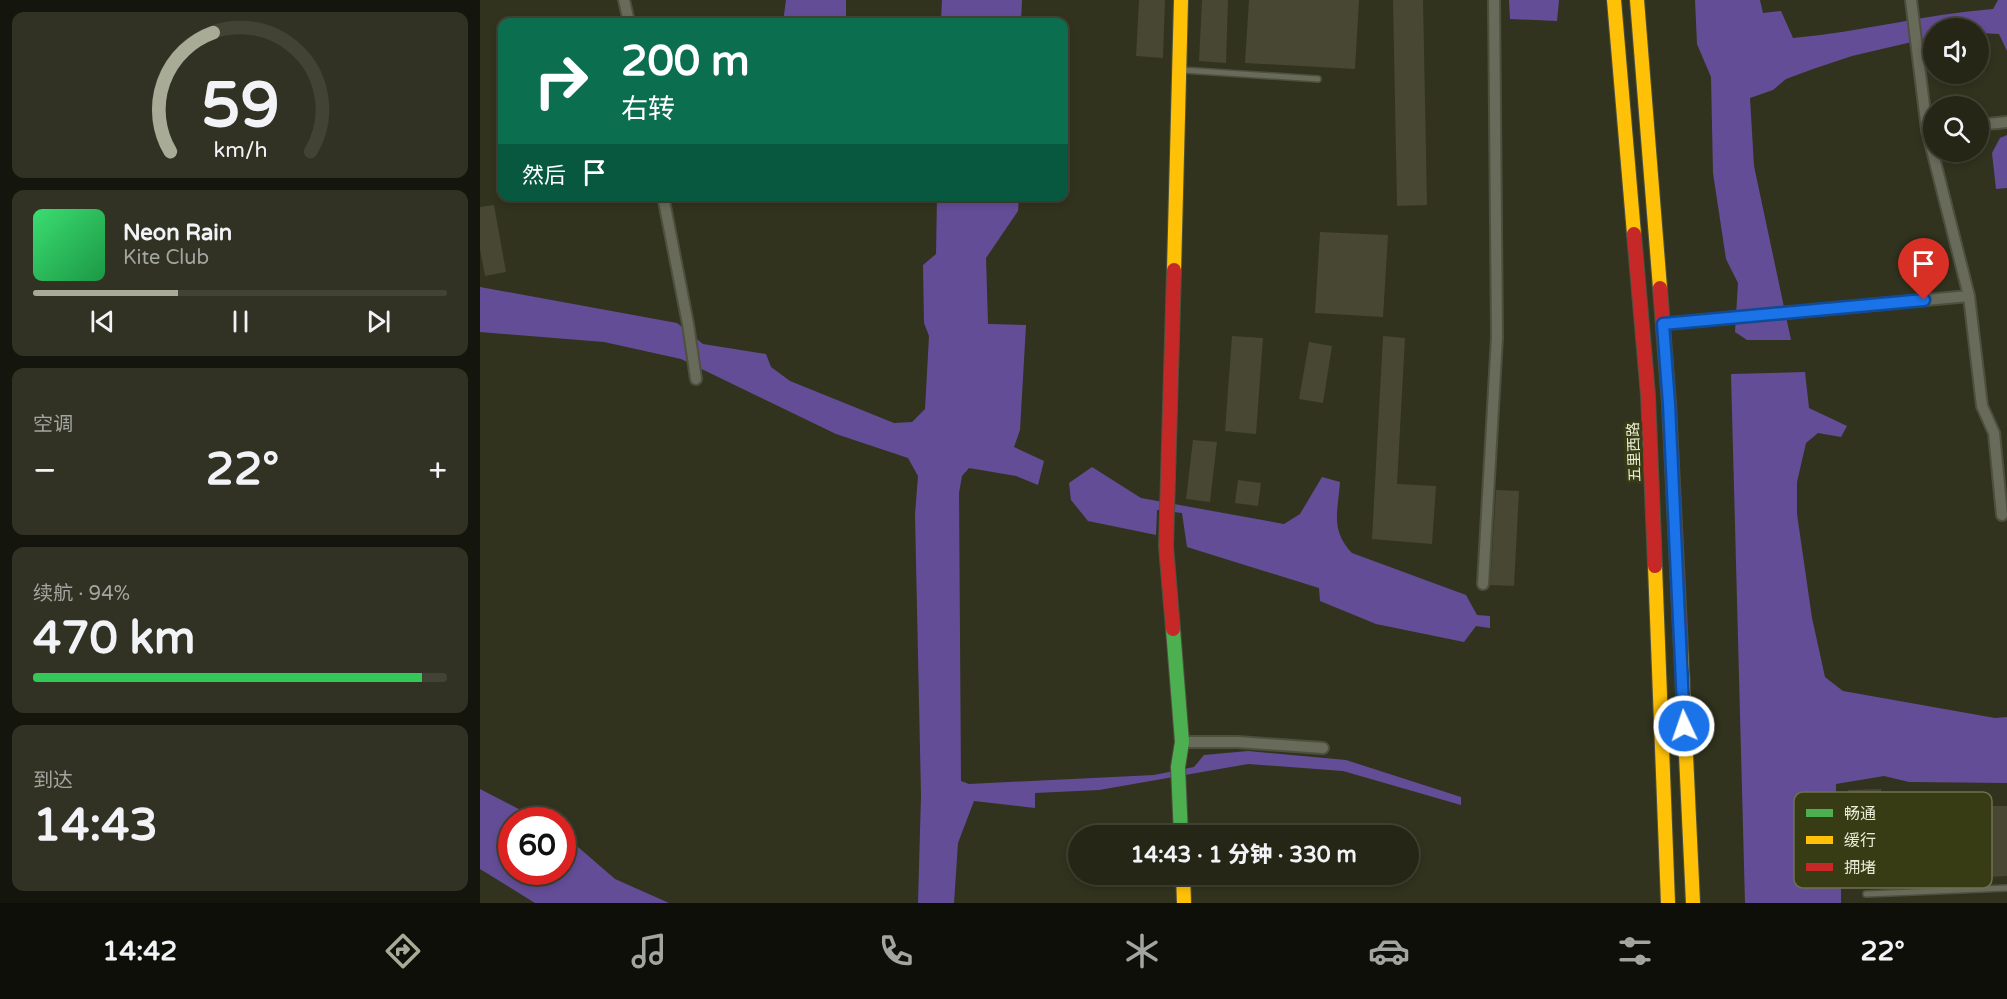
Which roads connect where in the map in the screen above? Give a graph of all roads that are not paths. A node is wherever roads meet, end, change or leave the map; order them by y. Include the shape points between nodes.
1 (624, 0) edge
2 (1181, 0) edge
3 (1494, 0) edge
4 (1614, 0) edge
5 (1637, 0) edge
6 (1912, 1) edge
7 (628, 18) edge
8 (1179, 70) junction
9 (1318, 79) dead end
10 (1924, 96) edge
11 (2007, 122) edge
12 (1989, 124) edge
13 (1938, 162) edge
14 (664, 201) edge
15 (1969, 296) junction
16 (1663, 324) junction
17 (695, 374) dead end
18 (2002, 515) dead end
19 (1484, 584) dead end
20 (1182, 742) junction
21 (1323, 748) dead end
22 (1181, 825) edge
23 (1183, 885) edge
24 (2007, 888) edge
25 (1971, 889) joint
26 (1866, 894) dead end
27 (1184, 903) edge
28 (1668, 903) edge
29 (1693, 903) edge

1 - 7 street
2 - 8 main road
3 - 19 street via 1497,337
4 - 28 main road, 五里西路 via 1648,395
5 - 16 main road
6 - 10 street
8 - 9 lane
8 - 20 main road via 1166,546
11 - 12 street
13 - 15 street
14 - 17 street
15 - 16 street
15 - 18 street via 1982,406 1994,433
16 - 29 main road
20 - 21 street
20 - 22 main road via 1178,767
23 - 27 main road
24 - 25 lane
25 - 26 lane

